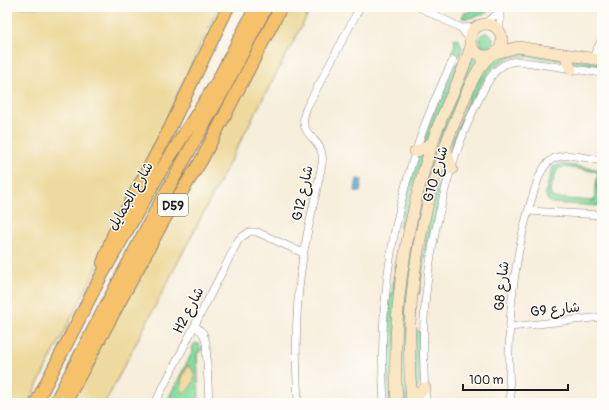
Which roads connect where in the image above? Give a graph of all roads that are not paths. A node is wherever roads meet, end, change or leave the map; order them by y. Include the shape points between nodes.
1 (228, 7) edge
2 (281, 7) edge
3 (360, 7) edge
4 (419, 7) edge
5 (259, 9) edge
6 (501, 9) edge
7 (480, 26) junction
8 (461, 28) junction
9 (501, 34) junction
10 (602, 39) edge
11 (471, 44) junction
12 (518, 47) junction
13 (493, 54) junction
14 (566, 55) junction
15 (452, 60) dead end
16 (597, 60) edge
17 (571, 69) junction
18 (602, 73) edge
19 (432, 144) junction
20 (445, 147) junction
21 (415, 152) junction
22 (602, 161) edge
23 (452, 169) junction
24 (528, 211) junction
25 (602, 215) edge
26 (303, 253) junction
27 (100, 278) junction
28 (602, 317) edge
29 (195, 326) junction
30 (510, 327) junction
31 (425, 388) junction
32 (412, 402) edge
33 (36, 403) edge
34 (55, 403) edge
35 (65, 403) edge
36 (154, 403) edge
37 (209, 403) edge
38 (298, 403) edge
39 (384, 403) edge
40 (397, 403) edge
41 (426, 403) edge
42 (511, 403) edge

1 - 27 main road, D59 via 170,128 112,235
2 - 35 main road, D59 via 201,161 165,218
3 - 26 street, G12 شارع via 303,117 304,128 320,147 323,158
4 - 8 street
5 - 27 main road, شارع الجمايل / D59 via 217,82 158,175
5 - 34 main road, شارع الجمايل / D59 via 225,87 154,212
6 - 7 street
6 - 9 street
7 - 8 street
7 - 9 street via 492,26
7 - 11 street via 471,35
8 - 11 street
9 - 12 street
9 - 13 street via 502,45
10 - 16 street
11 - 13 street via 474,50 482,55
11 - 19 street, G10 شارع via 464,68
12 - 13 street
12 - 14 street
13 - 20 street, G10 شارع via 482,64 474,78
14 - 16 street
14 - 17 street
15 - 21 street, G10 شارع via 430,108
17 - 18 street, G10 شارع
17 - 23 street, G10 شارع via 517,61 498,68 475,106
19 - 21 street
19 - 40 street, G10 شارع via 414,205 402,264 395,343
20 - 23 street
20 - 32 street, G10 شارع via 417,257 410,328
21 - 39 street, G10 شارع via 395,227 386,286 382,341
22 - 24 street, G8 شارع via 562,153 552,154 542,165
23 - 31 street, G10 شارع via 435,232 426,295 423,349
24 - 25 street
24 - 30 street, G8 شارع via 516,268
26 - 29 street, H2 شارع via 262,233 249,232 236,244
26 - 38 street, G12 شارع via 296,330
27 - 33 main road, شارع الجمايل / D59
28 - 30 street, G9 شارع
29 - 36 street, H2 شارع
29 - 37 street via 202,333 206,343
30 - 42 street, G8 شارع
31 - 32 street
31 - 41 street, G10 شارع

